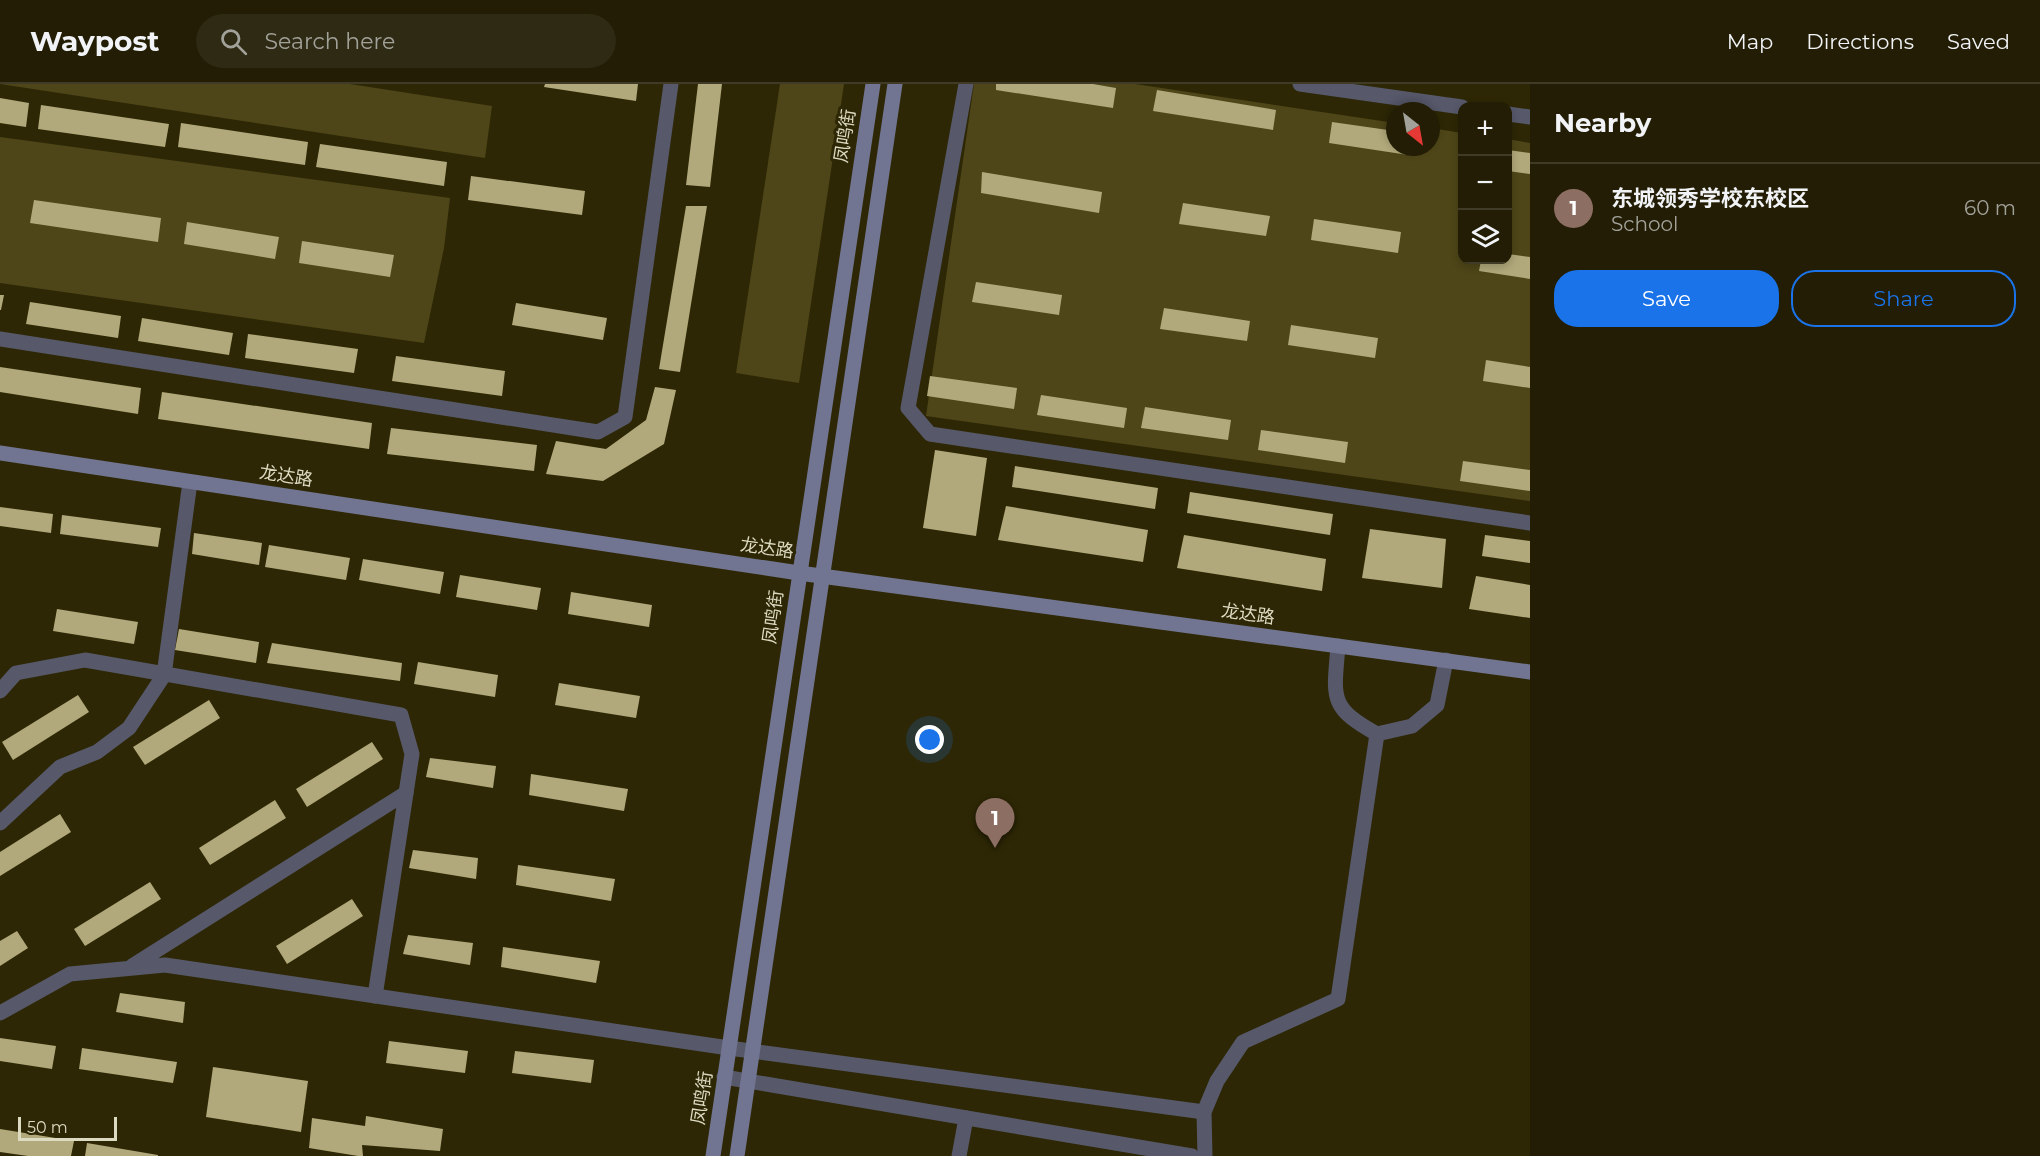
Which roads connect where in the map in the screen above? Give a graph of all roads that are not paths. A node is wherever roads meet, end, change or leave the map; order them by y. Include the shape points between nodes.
1 (671, 84) edge
2 (873, 84) edge
3 (895, 84) edge
4 (966, 84) edge
5 (1300, 84) edge
6 (1458, 106) edge
7 (1512, 115) edge
8 (1530, 117) edge
9 (0, 339) edge
10 (0, 453) edge
11 (190, 482) junction
12 (1530, 523) edge
13 (800, 573) junction
14 (821, 576) junction
15 (1338, 646) junction
16 (1446, 660) junction
17 (1530, 672) edge
18 (164, 675) junction
19 (0, 691) edge
20 (1377, 734) junction
21 (406, 794) junction
22 (0, 823) edge
23 (127, 969) junction
24 (375, 996) junction
25 (0, 1013) edge
26 (729, 1048) junction
27 (752, 1051) junction
28 (724, 1077) junction
29 (748, 1081) junction
30 (1204, 1112) junction
31 (966, 1118) junction
32 (712, 1156) edge
33 (737, 1156) edge
34 (959, 1156) edge
35 (1192, 1156) edge
36 (1205, 1156) edge

1 - 9 street via 625,417 598,432
2 - 13 main road, 凤鸣街
3 - 14 main road
4 - 12 street via 908,408 930,434
5 - 6 street
7 - 8 street
10 - 11 main road, 龙达路
11 - 13 main road, 龙达路
11 - 18 street
13 - 14 main road, 龙达路
13 - 26 main road, 凤鸣街
14 - 15 main road, 龙达路
14 - 27 main road
15 - 16 main road, 龙达路
15 - 20 street via 1334,693 1350,719
16 - 17 main road, 龙达路
16 - 20 street via 1437,705 1412,726
18 - 19 street via 85,660 16,673
18 - 21 street via 401,715 412,754
18 - 22 street via 129,728 97,752 60,767
20 - 30 street via 1338,999 1243,1042 1217,1081
21 - 23 street
21 - 24 street
23 - 24 street via 165,965
23 - 25 street via 70,974
24 - 26 street
26 - 27 street
26 - 28 main road, 凤鸣街
27 - 29 main road
27 - 30 street
28 - 29 street
28 - 32 main road, 凤鸣街
29 - 31 street
29 - 33 main road
30 - 36 street
31 - 34 street
31 - 35 street

